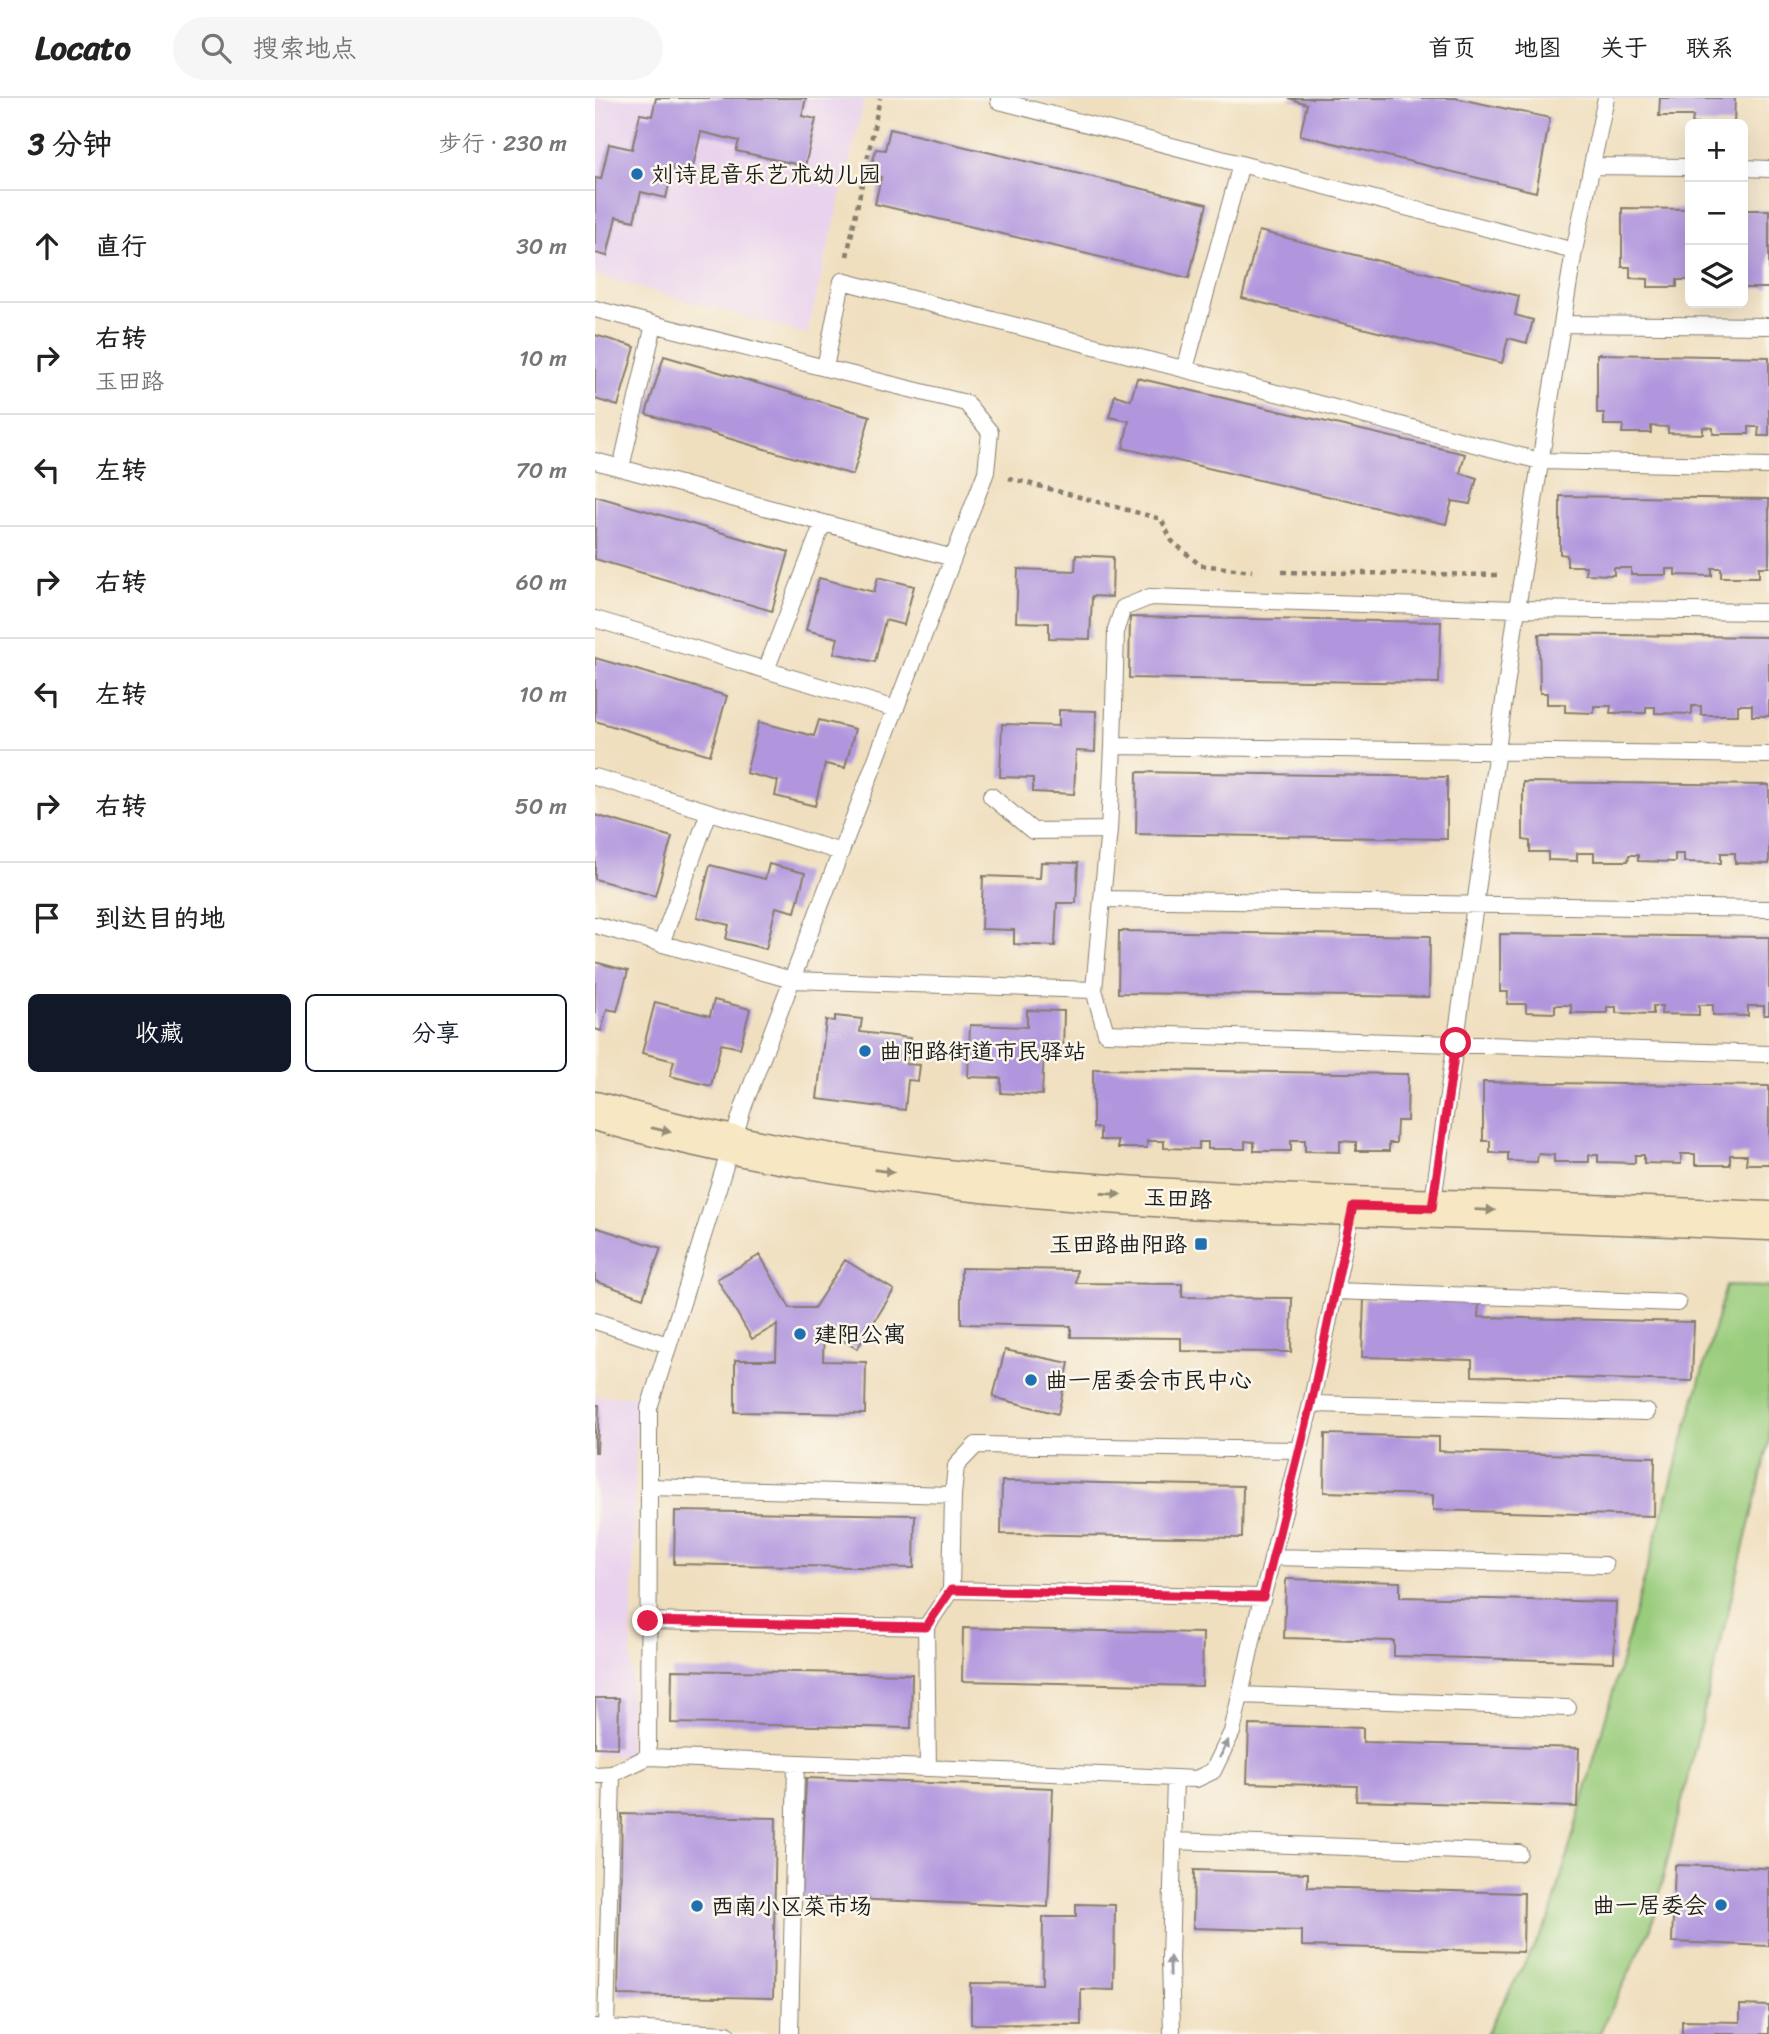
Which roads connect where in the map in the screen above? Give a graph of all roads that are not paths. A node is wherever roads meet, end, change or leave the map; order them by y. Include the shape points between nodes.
1 (1606, 98) edge
2 (995, 99) edge
3 (1241, 164) junction
4 (1592, 166) junction
5 (1685, 167) edge
6 (1748, 168) edge
7 (1769, 169) edge
8 (1574, 251) junction
9 (595, 309) edge
10 (654, 324) junction
11 (1562, 324) junction
12 (1769, 326) edge
13 (825, 368) junction
14 (1185, 369) junction
15 (595, 461) edge
16 (1540, 461) junction
17 (1769, 466) edge
18 (621, 468) junction
19 (823, 523) junction
20 (953, 558) junction
21 (1517, 609) junction
22 (1769, 612) edge
23 (595, 619) edge
24 (767, 670) junction
25 (896, 709) junction
26 (1113, 746) junction
27 (1497, 752) junction
28 (1769, 755) edge
29 (595, 777) edge
30 (992, 796) dead end
31 (709, 812) junction
32 (1109, 830) junction
33 (841, 852) junction
34 (1102, 899) junction
35 (1476, 905) junction
36 (1769, 909) edge
37 (595, 925) edge
38 (661, 944) junction
39 (792, 980) junction
40 (1094, 990) junction
41 (1456, 1043) junction
42 (1769, 1054) edge
43 (595, 1111) edge
44 (731, 1146) junction
45 (1353, 1206) junction
46 (1432, 1208) junction
47 (1769, 1221) edge
48 (1335, 1291) junction
49 (1678, 1303) dead end
50 (595, 1321) edge
51 (668, 1345) junction
52 (1311, 1404) junction
53 (1647, 1412) dead end
54 (1299, 1450) junction
55 (649, 1487) junction
56 (953, 1495) junction
57 (1272, 1557) junction
58 (1605, 1565) dead end
59 (951, 1590) junction
60 (1263, 1597) junction
61 (648, 1621) junction
62 (926, 1627) junction
63 (1240, 1695) junction
64 (1568, 1708) dead end
65 (648, 1757) junction
66 (796, 1764) junction
67 (928, 1768) junction
68 (612, 1774) junction
69 (595, 1775) edge
70 (1175, 1778) junction
71 (1173, 1841) junction
72 (1519, 1853) dead end
73 (601, 2028) edge
74 (727, 2034) edge
75 (790, 2034) edge
76 (1172, 2034) edge

1 - 4 lane
2 - 3 lane
3 - 8 lane
3 - 14 lane
4 - 5 lane
4 - 8 lane
6 - 7 lane
8 - 11 lane
9 - 10 lane
10 - 13 lane
10 - 18 lane
11 - 12 lane
11 - 16 lane
13 - 14 lane via 842,281
13 - 20 lane via 966,403 990,432 986,472
14 - 16 lane
15 - 18 lane
16 - 17 lane
16 - 21 lane
18 - 19 lane
19 - 20 lane
19 - 24 lane
20 - 25 lane
21 - 22 lane
21 - 26 lane via 1150,597 1123,608 1116,629
21 - 27 lane
23 - 24 lane
24 - 25 lane
25 - 33 lane
26 - 27 lane
26 - 32 lane
27 - 28 lane
27 - 35 lane
29 - 31 lane
30 - 32 lane via 1033,831
31 - 33 lane
31 - 38 lane
32 - 34 lane
33 - 39 lane
34 - 35 lane
34 - 40 lane
35 - 36 lane
35 - 41 lane
37 - 38 lane
38 - 39 lane
39 - 40 lane
39 - 44 lane
40 - 41 lane via 1106,1033
41 - 42 lane
41 - 46 lane
43 -> 44 street, 玉田路
44 -> 45 street, 玉田路 via 980,1184
44 - 51 lane
45 - 46 street, 玉田路
45 - 48 lane
46 -> 47 street, 玉田路
48 - 49 lane
48 - 52 lane
50 - 51 lane
51 - 55 lane via 649,1408
52 - 53 lane
52 - 54 lane
54 - 56 lane via 976,1446 956,1465
54 - 57 lane
55 - 56 lane
55 - 61 lane
56 - 59 lane
57 - 58 lane
57 - 60 lane
59 - 60 lane
59 - 62 lane
60 - 63 lane
61 - 62 lane
61 - 65 lane
62 - 67 lane
63 - 64 lane
70 -> 63 lane via 1196,1779 1213,1771 1232,1732
65 - 66 lane
65 - 68 lane
66 - 67 lane
66 - 75 lane
67 - 70 lane
68 - 69 lane
68 - 73 lane
70 - 71 lane
71 - 72 lane
76 -> 71 lane
73 - 74 lane

